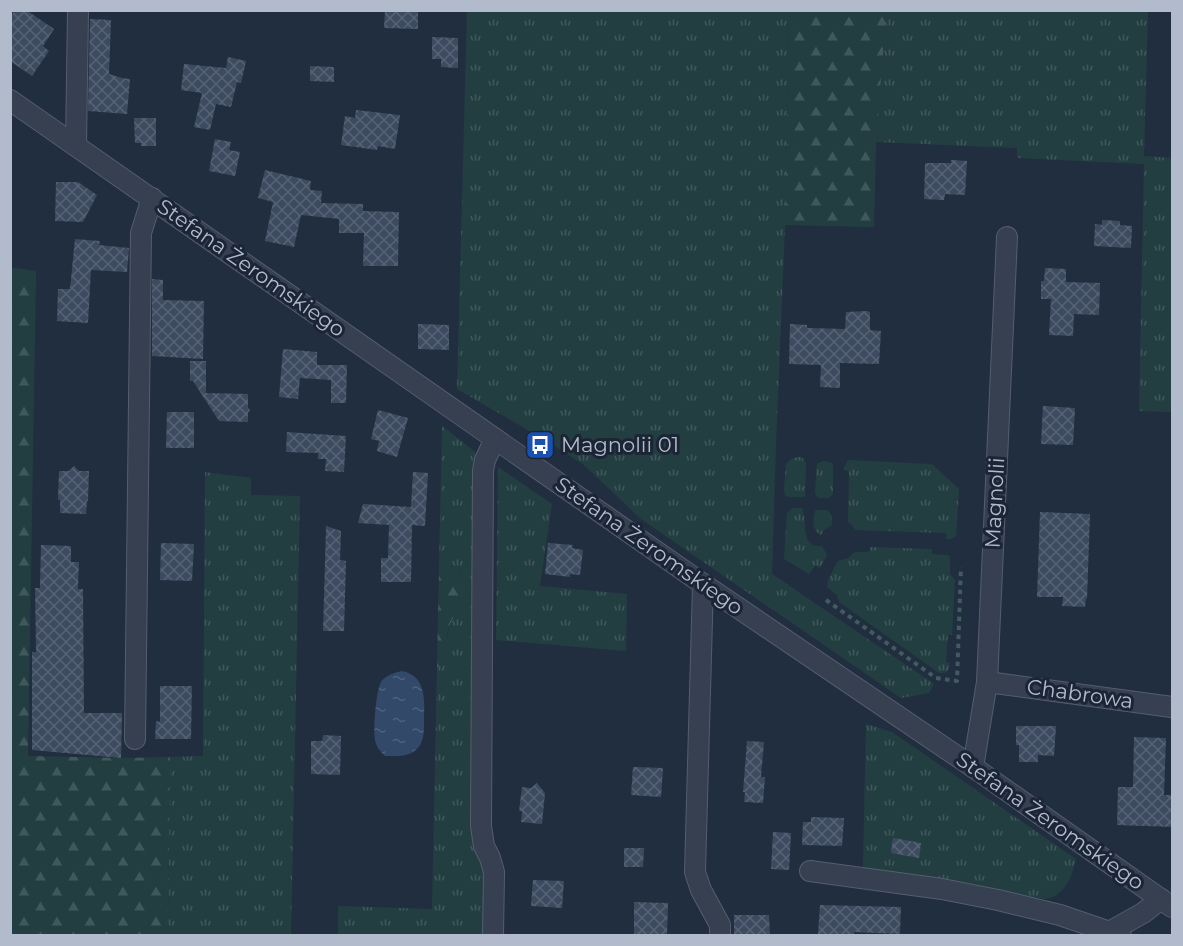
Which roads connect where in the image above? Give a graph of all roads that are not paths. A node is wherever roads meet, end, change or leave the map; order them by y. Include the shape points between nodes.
1 (78, 10) edge
2 (10, 100) edge
3 (75, 145) junction
4 (152, 198) junction
5 (1006, 237) dead end
6 (495, 439) junction
7 (703, 584) junction
8 (987, 682) junction
9 (1173, 707) edge
10 (135, 739) dead end
11 (973, 767) junction
12 (810, 871) dead end
13 (1167, 903) edge
14 (1115, 934) edge
15 (494, 936) edge
16 (720, 936) edge

1 - 3 street
2 - 3 street, Stefana Żeromskiego
3 - 4 street, Stefana Żeromskiego
4 - 6 street, Stefana Żeromskiego
4 - 10 street via 141,233
5 - 8 street, Magnolii
6 - 7 street, Stefana Żeromskiego
6 - 15 street via 483,471 480,826 494,872
7 - 11 street, Stefana Żeromskiego
7 - 16 street via 695,872 720,925
8 - 9 street, Chabrowa
8 - 11 street, Magnolii
11 - 13 street, Stefana Żeromskiego
12 - 14 street via 998,900
13 - 14 street via 1143,913

